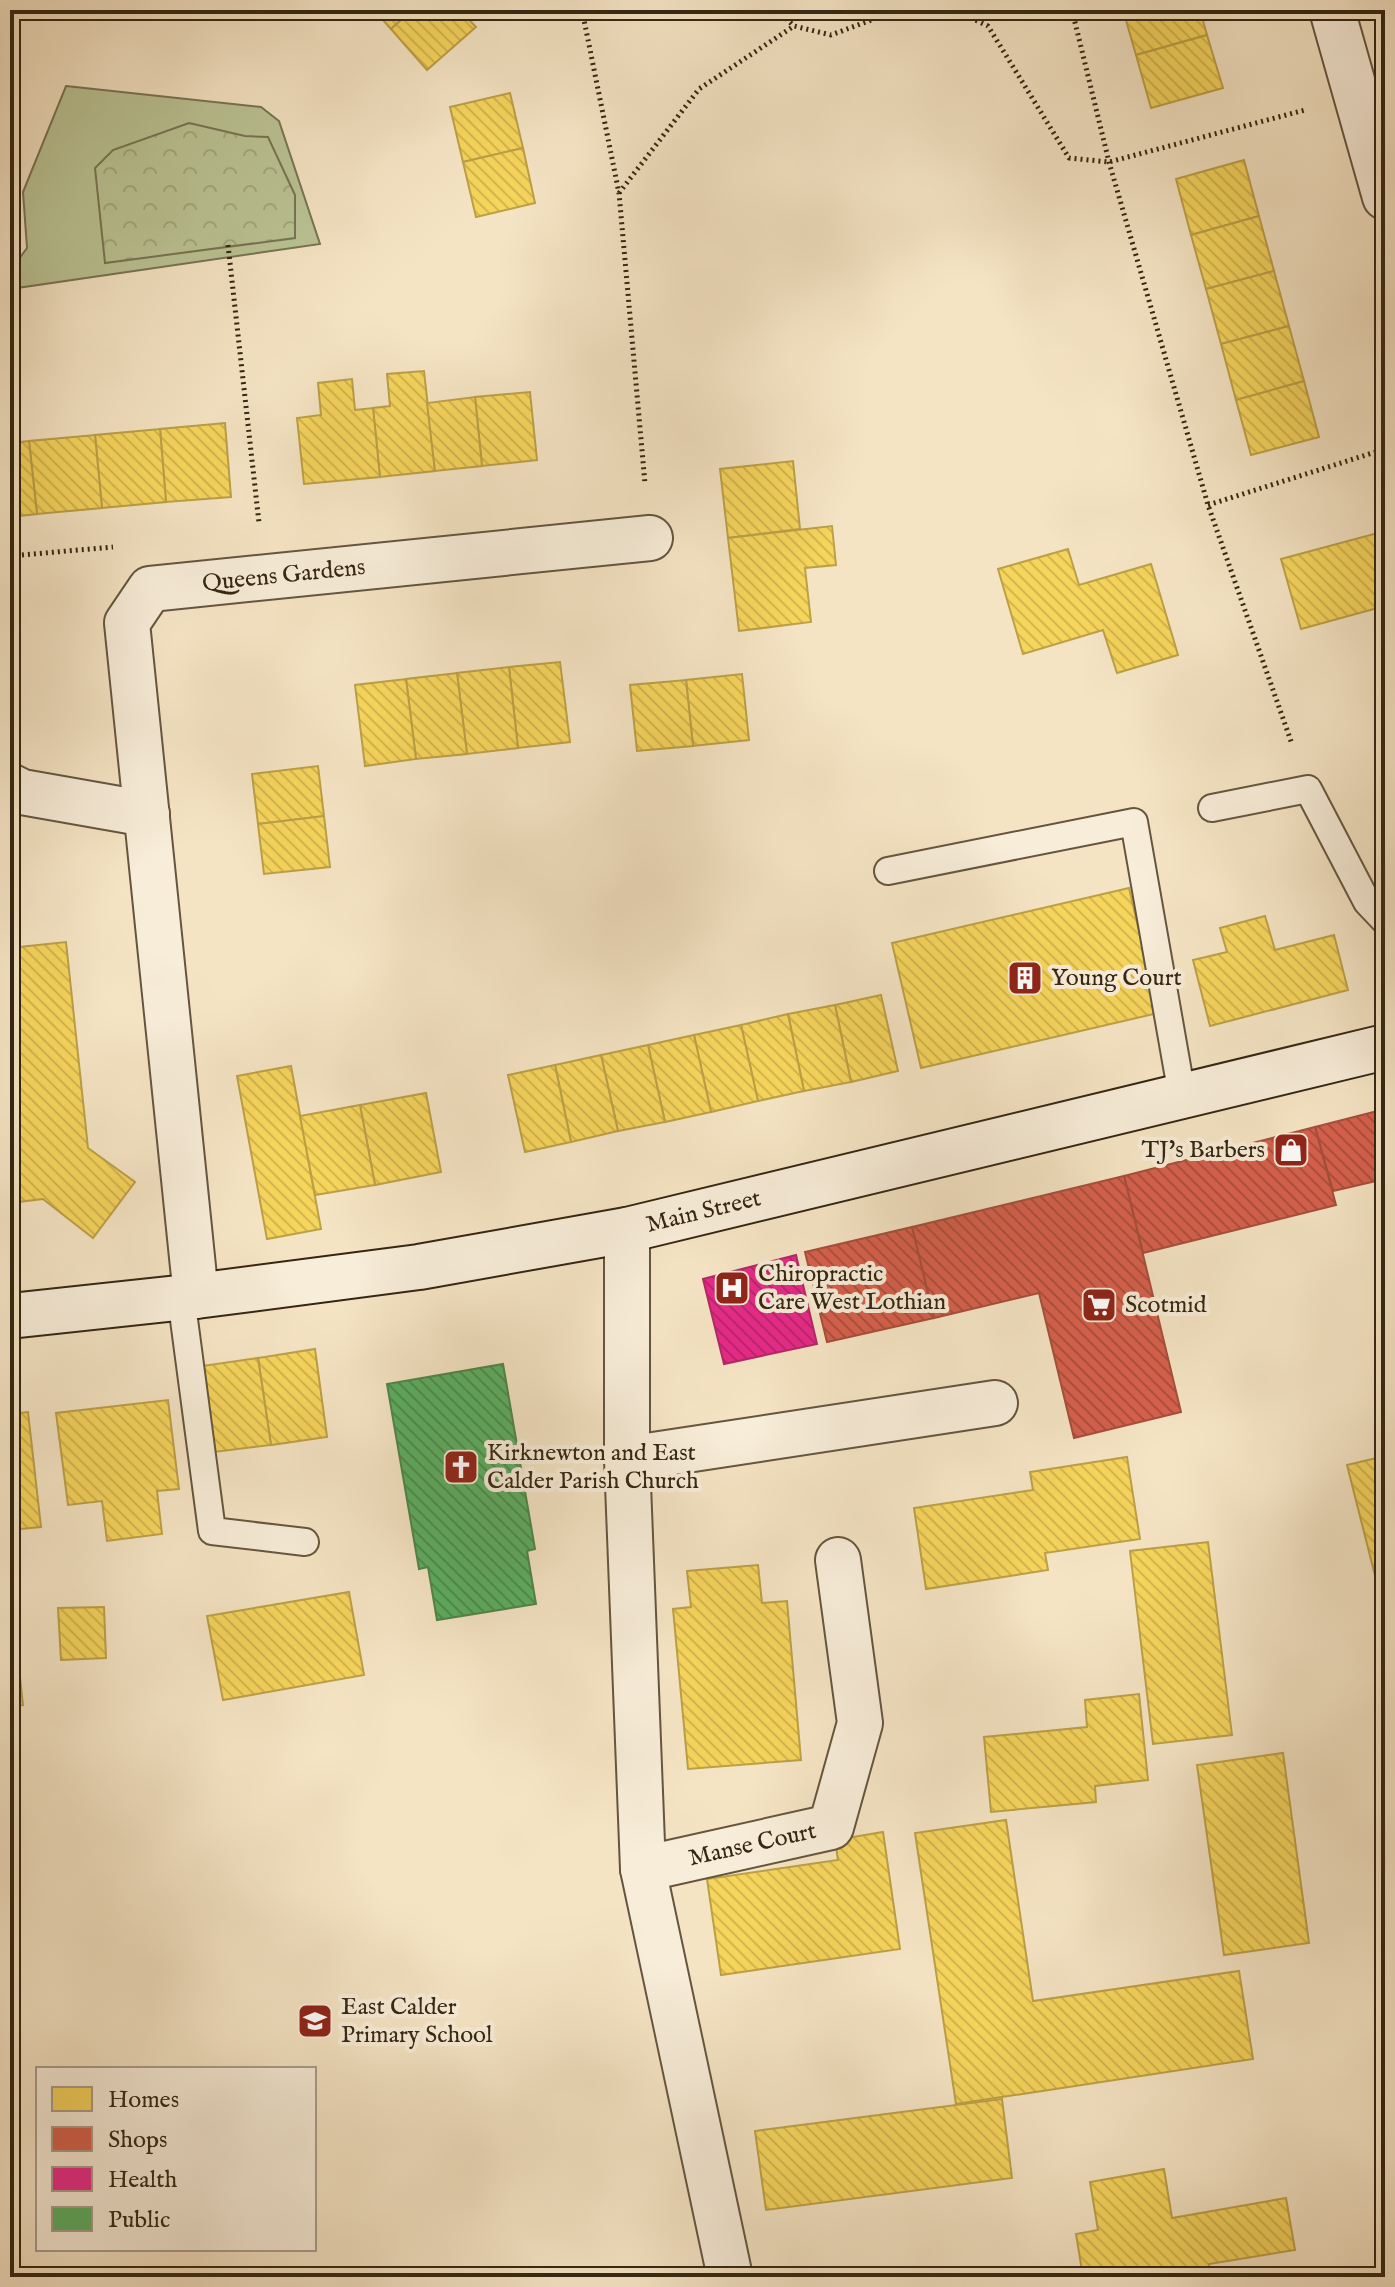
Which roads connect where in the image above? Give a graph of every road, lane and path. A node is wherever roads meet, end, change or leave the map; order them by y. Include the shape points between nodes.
1 (582, 10) edge
2 (777, 10) edge
3 (903, 10) edge
4 (954, 10) edge
5 (1072, 10) edge
6 (1332, 10) edge
7 (794, 26) junction
8 (1357, 96) junction
9 (1378, 142) edge
10 (1109, 162) junction
11 (619, 193) junction
12 (1385, 197) edge
13 (228, 245) dead end
14 (1385, 449) edge
15 (1208, 505) junction
16 (650, 538) joint
17 (10, 556) edge
18 (265, 576) junction
19 (150, 589) junction
20 (10, 786) edge
21 (1308, 789) junction
22 (1212, 808) dead end
23 (147, 814) junction
24 (888, 871) dead end
25 (1385, 921) edge
26 (1385, 1047) edge
27 (1182, 1095) junction
28 (627, 1230) junction
29 (188, 1297) junction
30 (10, 1316) edge
31 (995, 1403) dead end
32 (627, 1459) junction
33 (305, 1542) dead end
34 (838, 1560) dead end
35 (643, 1869) junction
36 (730, 2277) edge

1 - 11 path
2 - 7 path
3 - 7 path via 831,35
4 - 10 path via 988,26 1069,158
5 - 10 path
6 - 8 street
7 - 11 path via 699,89
8 - 9 street
8 - 10 path
9 - 12 street
10 - 15 path
11 - 16 path
13 - 18 path
14 - 15 path
15 - 21 path
16 - 18 street, Queens Gardens
17 - 19 path via 114,546
18 - 19 street, Queens Gardens
19 - 23 street via 127,623
20 - 23 street
21 - 22 lane
21 - 25 lane via 1367,902
23 - 29 street
24 - 27 lane via 1134,822
26 - 27 street, Main Street
27 - 28 street, Main Street
28 - 29 street, Main Street via 419,1267
28 - 32 street
29 - 30 street, Main Street
29 - 33 lane via 212,1531
31 - 32 street
32 - 35 street
34 - 35 street, Manse Court via 860,1723 831,1827
35 - 36 street

